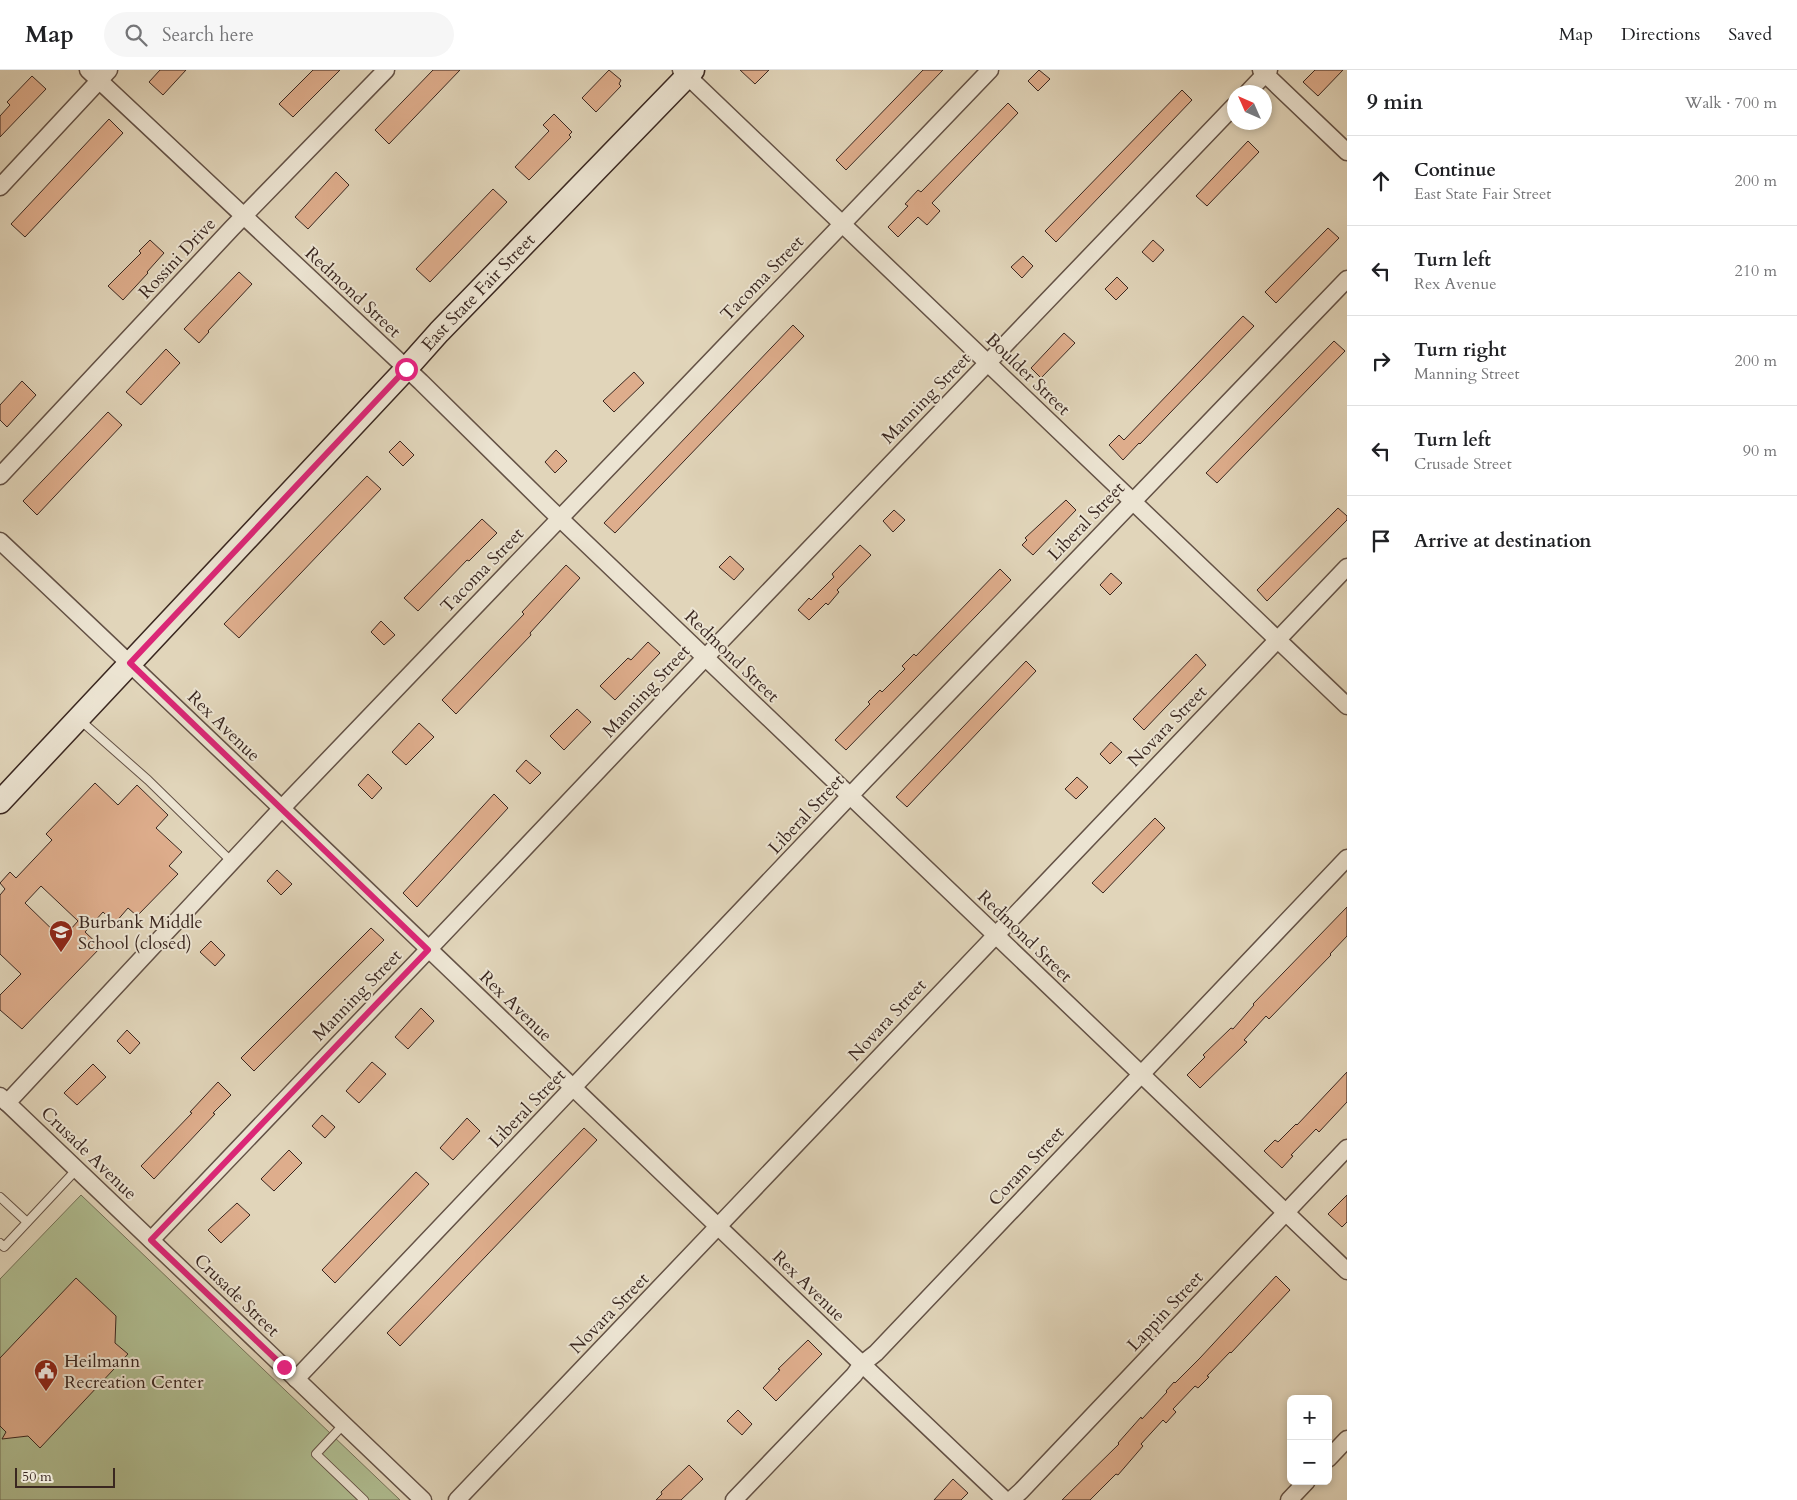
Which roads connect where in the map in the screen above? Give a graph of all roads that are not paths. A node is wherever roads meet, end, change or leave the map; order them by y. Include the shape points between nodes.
1 (386, 70) edge
2 (990, 70) edge
3 (1265, 71) edge
4 (687, 72) edge
5 (99, 74) edge
6 (1254, 85) edge
7 (1227, 113) edge
8 (1347, 152) edge
9 (0, 187) edge
10 (244, 216) junction
11 (842, 224) junction
12 (1347, 279) edge
13 (988, 363) junction
14 (406, 369) junction
15 (0, 476) edge
16 (1133, 501) junction
17 (559, 518) junction
18 (0, 541) edge
19 (1347, 567) edge
20 (1277, 639) junction
21 (705, 658) junction
22 (130, 663) junction
23 (1347, 706) edge
24 (78, 718) junction
25 (850, 796) junction
26 (0, 802) edge
27 (281, 809) junction
28 (1347, 858) edge
29 (232, 862) junction
30 (995, 935) junction
31 (428, 950) junction
32 (1140, 1074) junction
33 (574, 1088) junction
34 (4, 1099) edge
35 (1347, 1148) edge
36 (77, 1170) junction
37 (0, 1198) edge
38 (1285, 1213) junction
39 (27, 1222) junction
40 (718, 1226) junction
41 (151, 1240) junction
42 (0, 1243) edge
43 (1347, 1271) edge
44 (862, 1364) junction
45 (296, 1379) junction
46 (344, 1424) junction
47 (1347, 1439) edge
48 (1332, 1455) edge
49 (1303, 1485) edge
50 (364, 1500) edge
51 (423, 1500) edge
52 (457, 1500) edge
53 (734, 1500) edge
54 (1005, 1500) edge
55 (1011, 1500) edge
56 (1289, 1500) edge

1 - 10 street, Rossini Drive
2 - 11 street, Tacoma Street
3 - 6 street
3 - 8 street
4 - 11 street, Boulder Street
4 - 14 street, East State Fair Street
5 - 9 street
5 - 10 street, Redmond Street
7 - 13 street, Manning Street
10 - 14 street, Redmond Street
10 - 15 street, Rossini Drive
11 - 13 street, Boulder Street
11 - 17 street, Tacoma Street
12 - 16 street, Liberal Street
13 - 16 street, Boulder Street
13 - 21 street, Manning Street
14 - 17 street, Redmond Street
14 - 22 street, East State Fair Street
16 - 20 street, Boulder Street
16 - 25 street, Liberal Street
17 - 21 street, Redmond Street
17 - 27 street, Tacoma Street
18 - 22 street, Rex Avenue
19 - 20 street, Novara Street
20 - 23 street, Boulder Street
20 - 30 street, Novara Street
21 - 25 street, Redmond Street
21 - 31 street, Manning Street
22 - 24 street, East State Fair Street
22 - 27 street, Rex Avenue
24 - 26 street, East State Fair Street
24 - 29 lane via 148,780
25 - 30 street, Redmond Street
25 - 33 street, Liberal Street
27 - 29 street, Tacoma Street
27 - 31 street, Rex Avenue
28 - 32 street, Coram Street
29 - 34 street, Tacoma Street
30 - 32 street, Redmond Street
30 - 40 street, Novara Street
31 - 33 street, Rex Avenue
31 - 41 street, Manning Street
32 - 38 street, Redmond Street
32 - 44 street, Coram Street
33 - 40 street, Rex Avenue
33 - 45 street, Liberal Street
34 - 36 street, Crusade Avenue
35 - 38 street, Lappin Street
36 - 39 lane
36 - 41 street, Crusade Avenue
37 - 39 lane
38 - 43 street, Redmond Street
38 - 55 street, Lappin Street
39 - 42 lane via 4,1247
40 - 44 street, Rex Avenue
40 - 52 street, Novara Street
41 - 45 street, Crusade Street
44 - 53 street, Coram Street
44 - 54 street, Rex Avenue
45 - 46 street
46 - 50 lane via 316,1454
46 - 51 street
47 - 48 street
49 - 56 street

